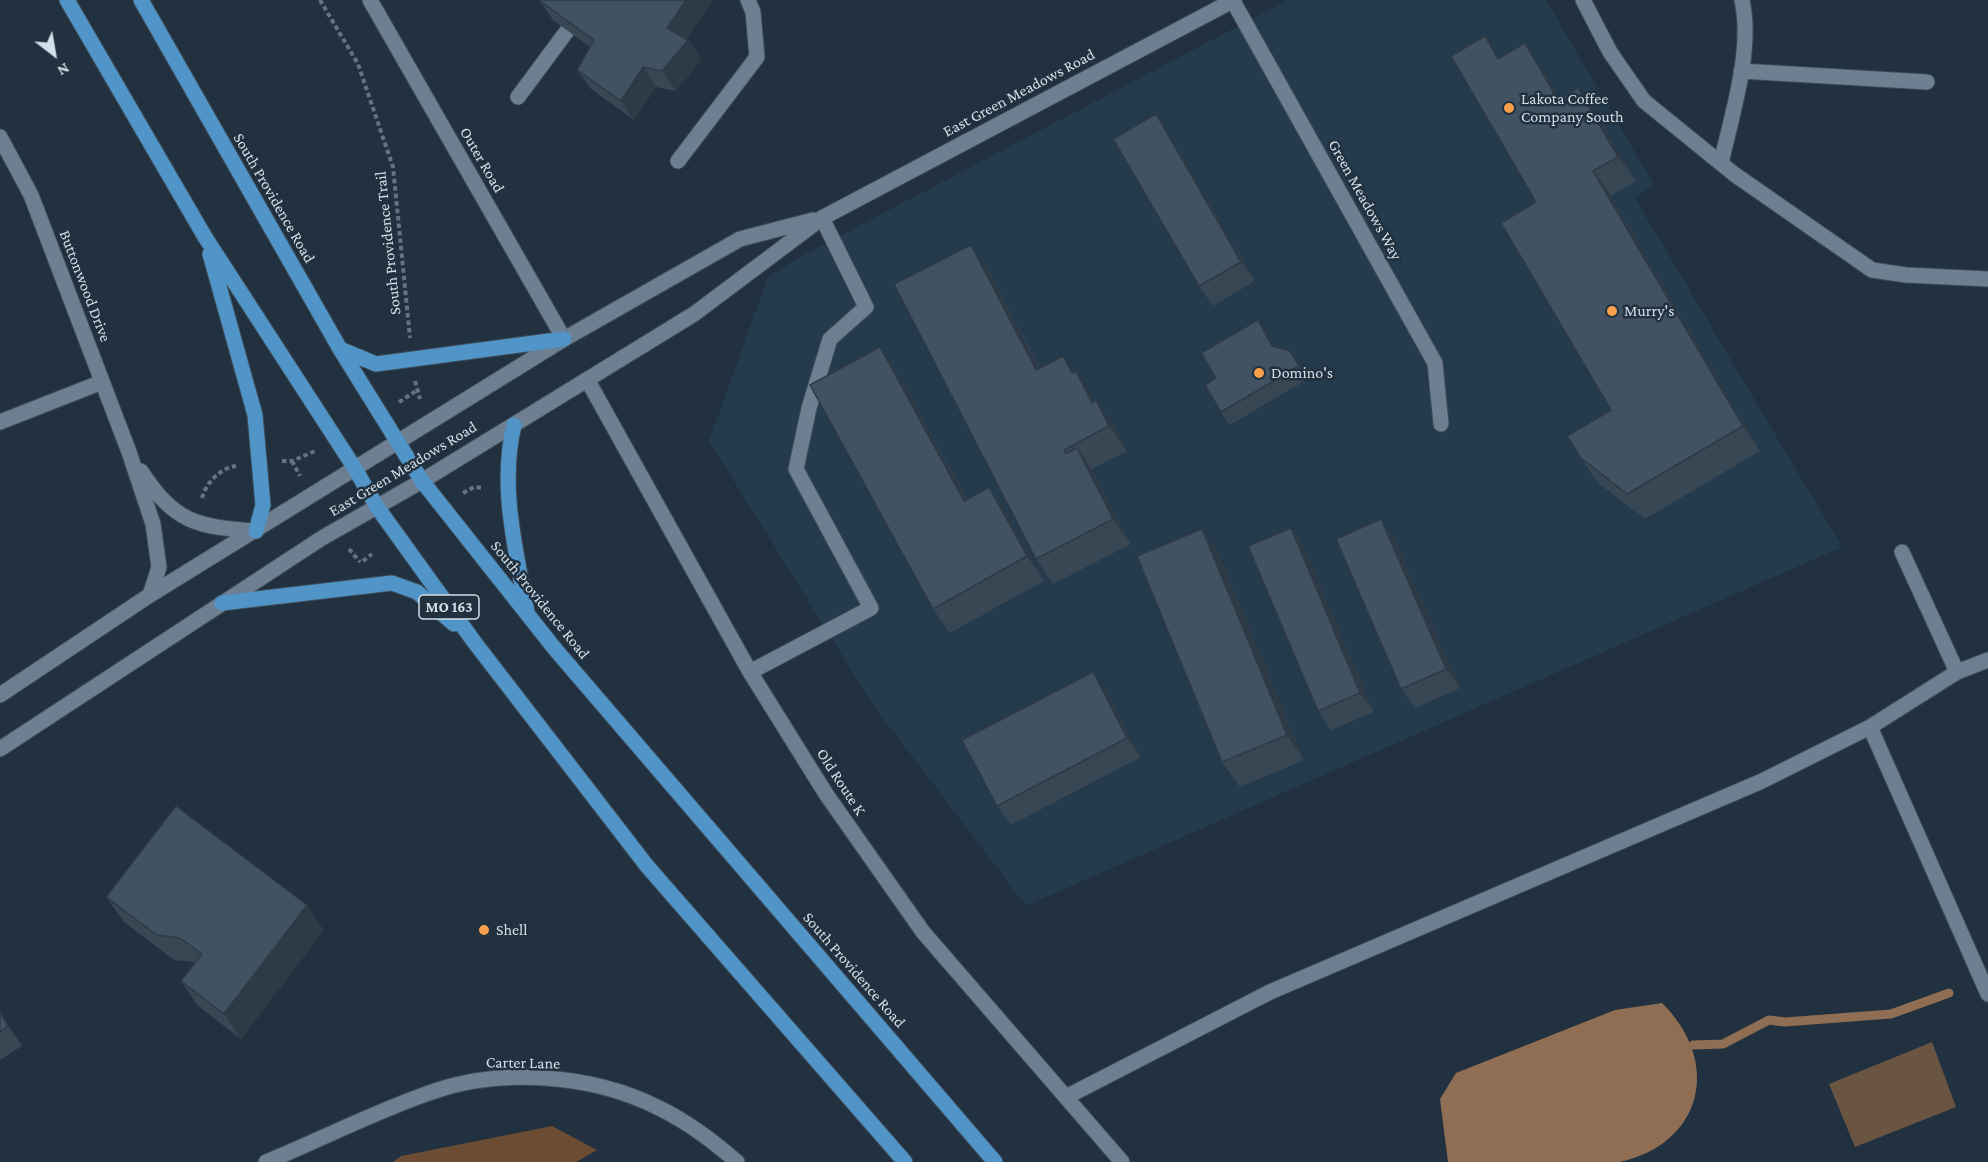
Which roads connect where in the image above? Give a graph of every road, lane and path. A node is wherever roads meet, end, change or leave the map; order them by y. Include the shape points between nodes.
1 (67, 0) edge
2 (141, 0) edge
3 (320, 0) edge
4 (370, 0) edge
5 (590, 0) edge
6 (748, 0) edge
7 (1233, 0) edge
8 (1582, 0) edge
9 (1742, 0) edge
10 (1741, 71) junction
11 (1927, 82) dead end
12 (518, 97) dead end
13 (0, 137) edge
14 (678, 161) dead end
15 (1721, 163) junction
16 (822, 218) junction
17 (205, 237) junction
18 (1988, 279) edge
19 (564, 339) junction
20 (340, 349) junction
21 (412, 359) junction
22 (588, 381) junction
23 (102, 382) junction
24 (416, 391) dead end
25 (0, 422) edge
26 (1441, 424) dead end
27 (514, 425) junction
28 (398, 442) junction
29 (129, 452) junction
30 (292, 460) dead end
31 (261, 463) junction
32 (354, 467) junction
33 (423, 481) junction
34 (491, 489) dead end
35 (463, 493) dead end
36 (377, 507) junction
37 (195, 522) junction
38 (256, 531) junction
39 (1902, 552) dead end
40 (150, 595) junction
41 (222, 603) junction
42 (527, 614) junction
43 (475, 643) junction
44 (1988, 660) edge
45 (750, 672) junction
46 (1957, 672) junction
47 (0, 695) edge
48 (1870, 727) junction
49 (0, 749) edge
50 (1988, 994) edge
51 (1066, 1097) junction
52 (266, 1162) edge
53 (737, 1162) edge
54 (904, 1162) edge
55 (994, 1162) edge
56 (1122, 1162) edge

1 - 17 main road, MO 163
2 - 20 main road, South Providence Road
3 - 21 path, South Providence Trail via 358,64 393,167
4 - 19 street, Outer Road
5 - 12 street
6 - 14 street via 753,12 757,57
7 - 16 street, East Green Meadows Road
7 - 26 street, Green Meadows Way via 1435,363
8 - 15 street via 1610,52 1644,101
9 - 10 street
10 - 11 street
10 - 15 street
13 - 23 street, Buttonwood Drive via 31,195
15 - 18 street via 1872,270
16 - 19 street, East Green Meadows Road via 740,239
16 - 22 street, East Green Meadows Road via 694,314
16 - 45 street via 866,307 830,339 796,469 871,608
17 - 31 main road via 255,415
17 - 32 main road, MO 163
19 - 21 main road
19 - 28 street, East Green Meadows Road
20 - 21 main road via 376,364
20 - 28 main road, South Providence Road
21 - 24 path, South Providence Trail
22 - 27 street, East Green Meadows Road
22 - 45 street, Old Route K
23 - 25 street
23 - 29 street, Buttonwood Drive
27 - 33 street, East Green Meadows Road
27 - 42 main road via 509,447 509,518
28 - 32 street, East Green Meadows Road
28 - 33 main road, South Providence Road
29 - 37 street, Buttonwood Drive via 156,494 175,513
29 - 40 street, Buttonwood Drive via 153,524 159,567
30 - 31 path
31 - 37 path via 229,467 206,485
31 - 38 main road via 263,505
32 - 36 main road, MO 163
32 - 38 street, East Green Meadows Road
33 - 36 street, East Green Meadows Road
33 - 42 main road, South Providence Road
34 - 35 path via 474,487
36 - 41 street, East Green Meadows Road
36 - 43 main road, MO 163
37 - 38 street, Buttonwood Drive
38 - 40 street, East Green Meadows Road
39 - 46 street
40 - 47 street, East Green Meadows Road
41 - 43 main road via 392,584 417,592
41 - 49 street, East Green Meadows Road
42 - 55 main road, South Providence Road
43 - 54 main road, MO 163 via 647,866
44 - 46 street
45 - 51 street, Old Route K via 826,794 923,932
46 - 48 street
48 - 50 street
48 - 51 street via 1762,781 1270,992
51 - 56 street, Old Route K
52 - 53 street, Carter Lane via 429,1092 481,1079 535,1078 614,1091 657,1107 695,1128

